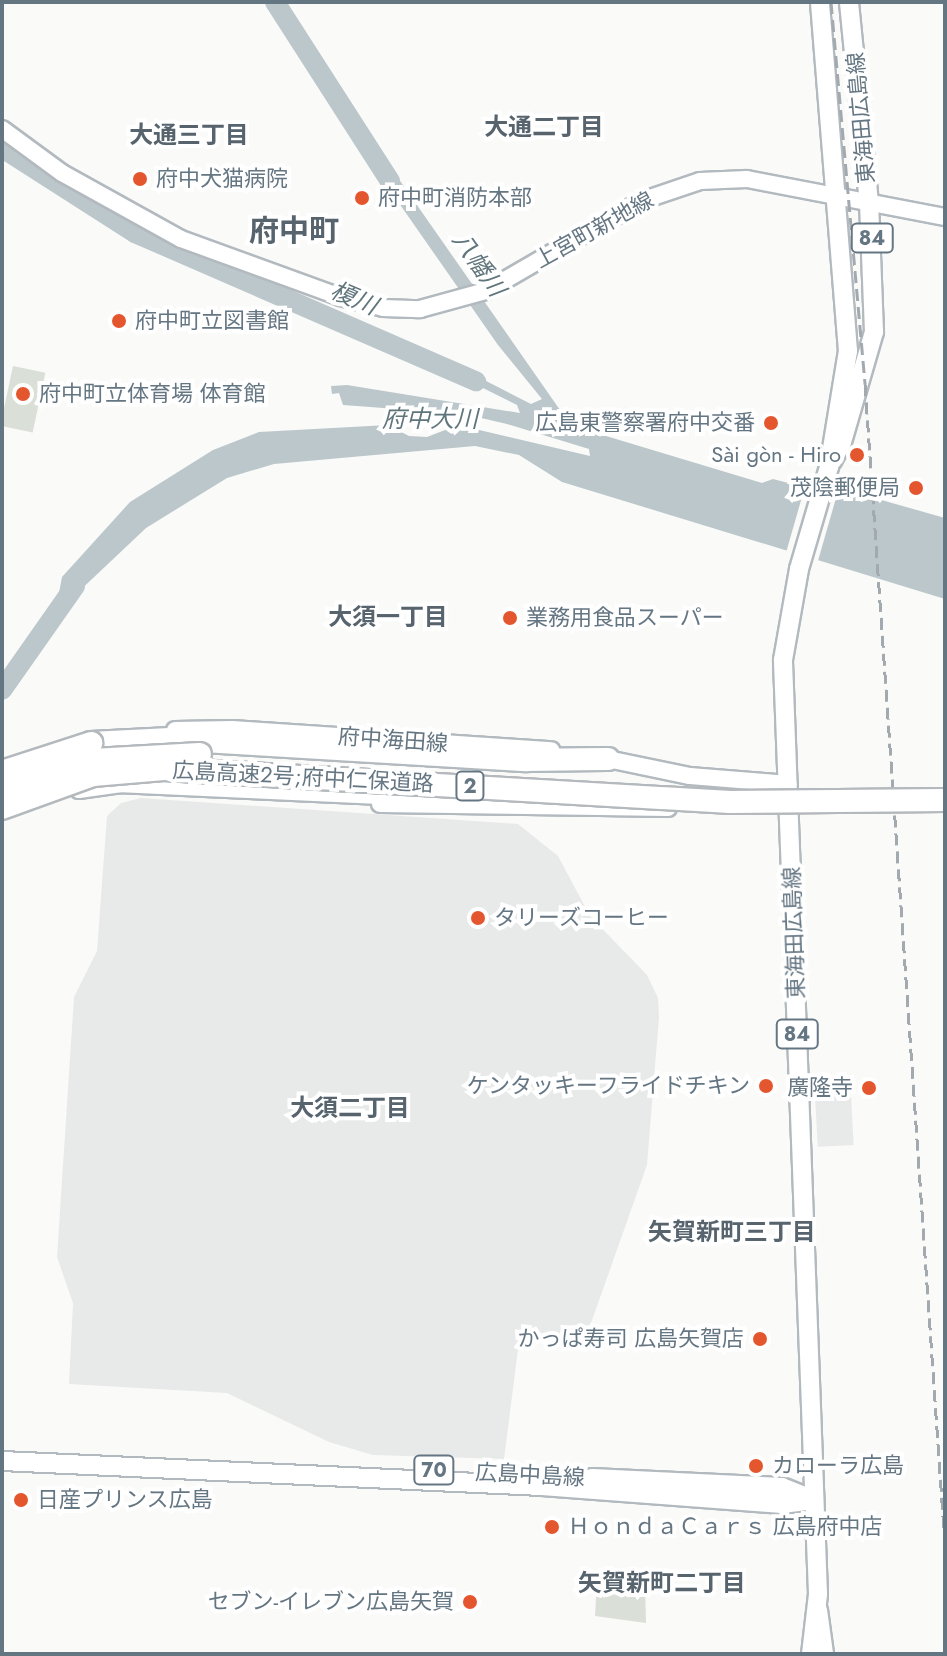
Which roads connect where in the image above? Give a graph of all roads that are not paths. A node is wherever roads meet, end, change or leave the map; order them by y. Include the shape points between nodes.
1 (820, 2) edge
2 (849, 2) edge
3 (2, 129) edge
4 (836, 195) junction
5 (869, 203) junction
6 (945, 217) edge
7 (827, 474) junction
8 (608, 759) junction
9 (2, 772) edge
10 (2, 779) edge
11 (789, 784) junction
12 (945, 785) edge
13 (2, 789) edge
14 (79, 790) dead end
15 (945, 800) edge
16 (2, 808) edge
17 (677, 808) junction
18 (790, 812) junction
19 (2, 817) edge
20 (2, 1461) edge
21 (814, 1500) junction
22 (817, 1603) junction
23 (811, 1654) edge
24 (824, 1654) edge

1 - 4 main road, 東海田広島線 / 84
2 - 5 main road, 東海田広島線 / 84
3 - 4 main road, 上宮町新地線 via 62,173 200,248 383,308 420,309 469,296 641,201 676,188 747,179
4 - 5 main road, 上宮町新地線
4 - 7 main road, 東海田広島線 / 84 via 848,351
5 - 6 main road, 上宮町新地線
5 - 7 main road, 東海田広島線 / 84 via 874,332 842,442
7 - 11 main road, 東海田広島線 / 84 via 801,562 783,660
8 - 9 highway, bridge via 486,758 140,739 66,748
8 - 10 main road, 府中海田線 via 552,750 232,729 150,733 61,751
8 - 11 main road, 府中海田線 via 690,776
11 - 18 main road, 東海田広島線 / 84
12 - 13 highway, 広島高速2号;府中仁保道路 / 2, bridge via 729,788 163,753 71,765
14 - 17 main road via 128,783 425,806
15 - 16 highway, 広島高速2号;府中仁保道路 / 2, bridge via 730,802 164,769 62,783
17 - 18 main road
17 - 19 highway, bridge via 566,797 122,781 71,789
18 - 21 main road, 東海田広島線 / 84
20 - 21 main road, 広島中島線 / 70 via 542,1486 782,1504
21 - 22 main road
22 - 23 main road
22 - 24 main road

